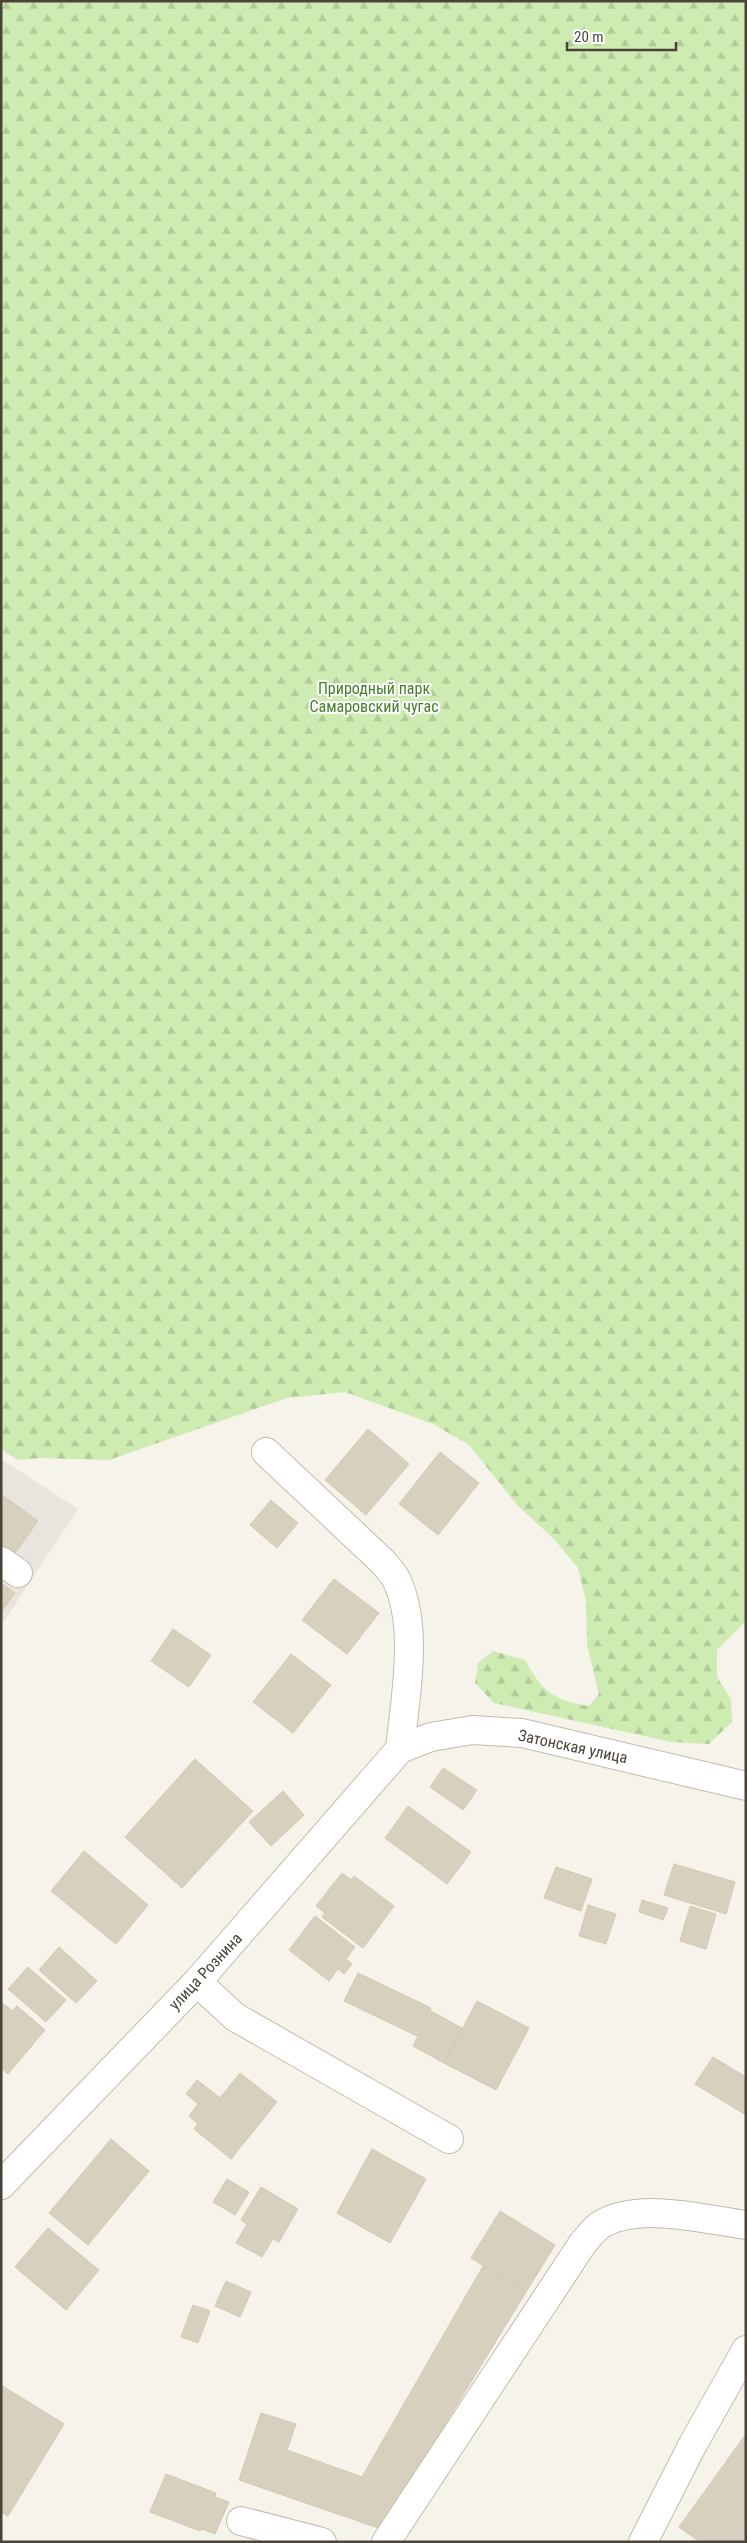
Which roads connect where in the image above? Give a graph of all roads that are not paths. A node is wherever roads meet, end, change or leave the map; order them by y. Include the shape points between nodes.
1 (266, 1452) dead end
2 (400, 1749) junction
3 (746, 1786) edge
4 (197, 1982) junction
5 (449, 2139) dead end
6 (1, 2185) edge
7 (746, 2225) edge
8 (746, 2350) edge
9 (241, 2521) dead end
10 (322, 2542) edge
11 (386, 2542) edge
12 (643, 2542) edge

1 - 2 street via 383,1562 396,1580 405,1605 408,1648
2 - 3 street, Затонская улица via 431,1737 472,1730 522,1733
2 - 4 street, улица Рознина
4 - 5 street via 235,2017
4 - 6 street, улица Рознина
7 - 11 street via 666,2214 640,2214 599,2226 583,2243
8 - 12 street
9 - 10 street

